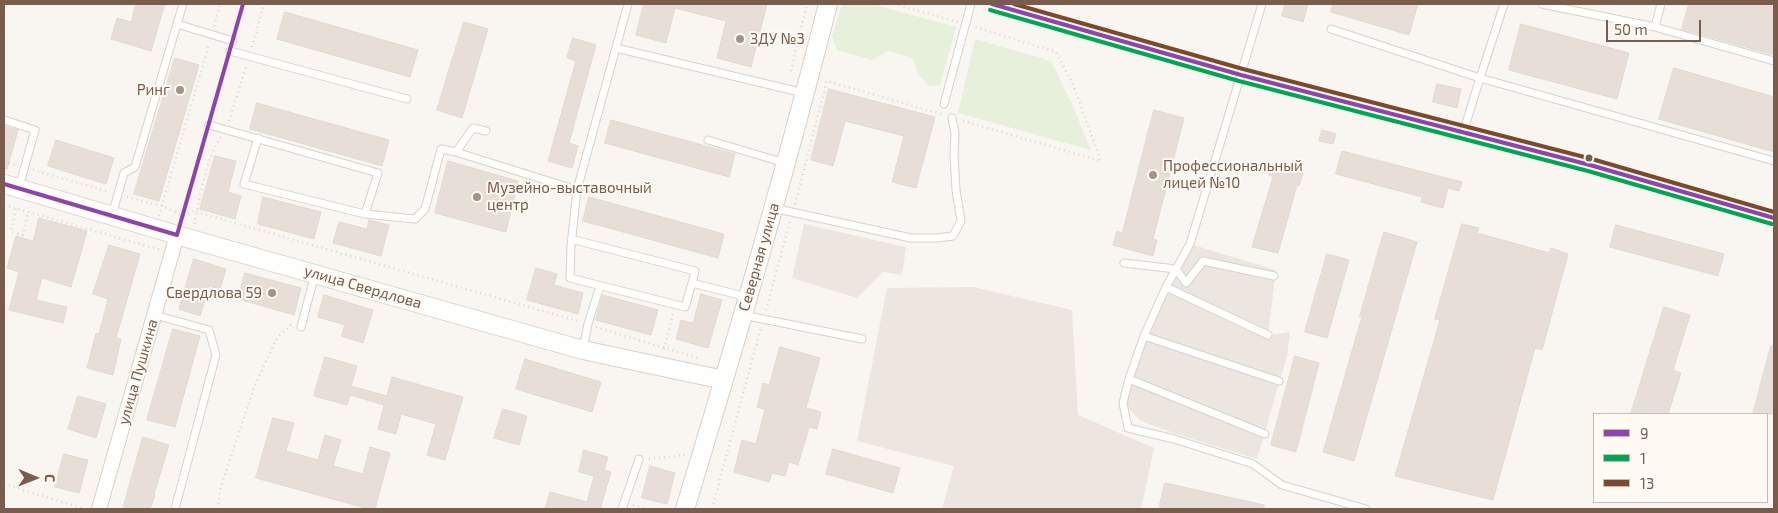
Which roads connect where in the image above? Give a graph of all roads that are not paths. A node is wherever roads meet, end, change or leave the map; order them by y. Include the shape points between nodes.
1 (183, 4) edge
2 (628, 4) edge
3 (828, 4) edge
4 (971, 4) edge
5 (1262, 4) edge
6 (1504, 4) edge
7 (1542, 4) edge
8 (1661, 4) edge
9 (177, 24) junction
10 (1655, 27) junction
11 (1331, 29) dead end
12 (233, 40) dead end
13 (616, 48) junction
14 (230, 51) dead end
15 (1774, 61) edge
16 (1480, 78) junction
17 (805, 93) junction
18 (407, 99) dead end
19 (944, 104) dead end
20 (952, 118) road end
21 (4, 120) edge
22 (209, 124) dead end
23 (486, 131) dead end
24 (1463, 133) dead end
25 (258, 138) junction
26 (708, 140) dead end
27 (456, 152) junction
28 (1774, 161) edge
29 (786, 163) junction
30 (11, 186) edge
31 (577, 190) junction
32 (773, 208) junction
33 (365, 214) junction
34 (112, 216) junction
35 (178, 235) junction
36 (572, 239) junction
37 (1124, 263) dead end
38 (1176, 269) junction
39 (316, 274) junction
40 (1274, 276) dead end
41 (692, 283) junction
42 (600, 286) junction
43 (1166, 287) junction
44 (747, 297) junction
45 (155, 315) junction
46 (743, 315) junction
47 (301, 327) road end
48 (1268, 335) dead end
49 (1144, 336) junction
50 (862, 339) dead end
51 (583, 350) junction
52 (1129, 379) junction
53 (724, 380) junction
54 (1279, 381) dead end
55 (1264, 434) dead end
56 (639, 458) road end
57 (623, 506) edge
58 (92, 509) edge
59 (175, 509) edge
60 (685, 509) edge
61 (1366, 509) edge

1 - 9 lane
2 - 13 lane
3 - 17 street, Северная улица
4 - 19 lane
5 - 38 lane via 1190,244
6 - 16 lane
7 - 10 lane
8 - 10 lane
9 - 12 lane
9 - 34 lane via 135,167 124,173
10 - 15 lane
11 - 16 lane
13 - 17 lane
13 - 31 lane
14 - 18 lane
16 - 24 lane
16 - 28 lane
17 - 29 street, Северная улица
20 - 32 lane via 961,221 953,236 911,238
21 - 30 lane via 35,130
22 - 25 lane
23 - 27 lane via 473,128
25 - 33 lane via 378,173
25 - 33 lane via 244,184
26 - 29 lane
27 - 31 lane
27 - 33 lane via 441,149 425,209 415,219
29 - 32 street, Северная улица
30 - 34 street, улица Свердлова
31 - 36 lane
32 - 44 street, Северная улица
34 - 35 street, улица Свердлова
35 - 39 street, улица Свердлова
35 - 45 street, улица Пушкина
36 - 41 lane via 695,271
36 - 42 lane via 570,278
37 - 38 lane
38 - 40 lane via 1186,283 1203,261
38 - 43 lane
39 - 47 lane
39 - 51 street, улица Свердлова
41 - 42 lane via 685,307
41 - 44 lane
42 - 51 lane
43 - 48 lane
43 - 49 lane
44 - 46 street, Северная улица
45 - 58 street, улица Пушкина
45 - 59 lane via 209,330 216,355
46 - 50 lane
46 - 53 street, Северная улица
49 - 52 lane
49 - 54 lane
51 - 53 street, улица Свердлова
52 - 55 lane
52 - 61 lane via 1123,403 1128,428 1253,464 1282,485
53 - 60 street, Северная улица
56 - 57 lane

